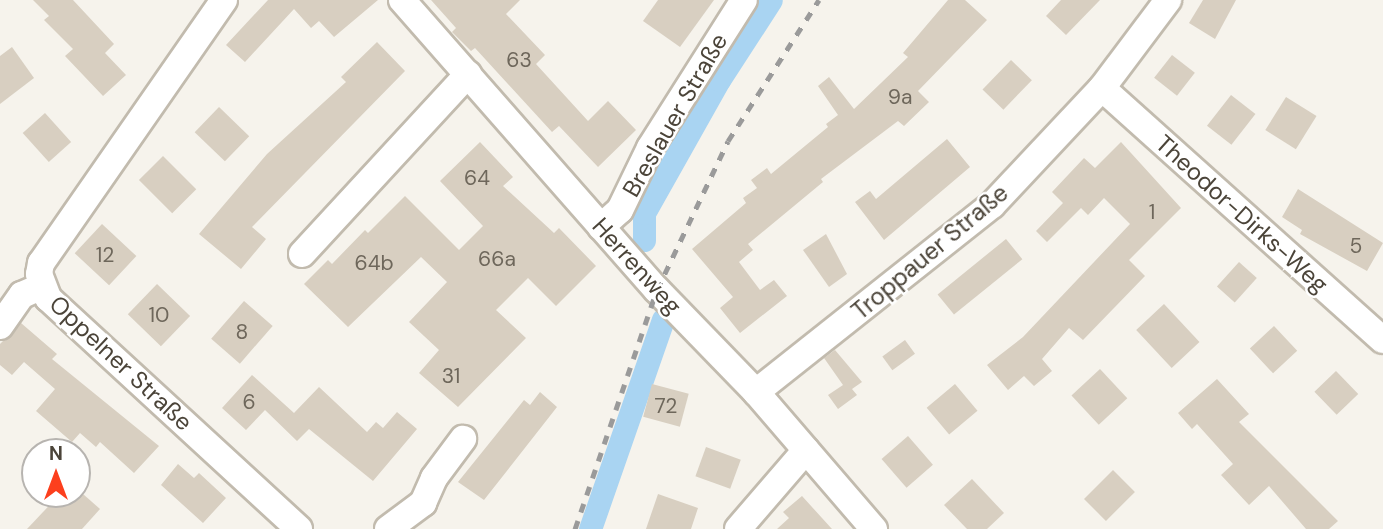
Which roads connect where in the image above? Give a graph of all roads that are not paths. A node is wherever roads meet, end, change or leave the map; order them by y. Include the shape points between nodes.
1 (224, 0) edge
2 (402, 0) edge
3 (744, 0) edge
4 (1168, 0) edge
5 (468, 74) junction
6 (1102, 88) junction
7 (601, 227) junction
8 (302, 254) dead end
9 (43, 286) junction
10 (0, 326) edge
11 (1383, 340) edge
12 (757, 391) junction
13 (463, 439) dead end
14 (806, 450) junction
15 (299, 529) edge
16 (388, 529) edge
17 (738, 529) edge
18 (874, 529) edge

1 - 9 street, Oppelner Straße via 41,263
2 - 5 street, Herrenweg
3 - 7 street, Breslauer Straße via 650,149 620,210
4 - 6 street, Troppauer Straße
5 - 7 street, Herrenweg
5 - 8 street
6 - 11 street, Theodor-Dirks-Weg
6 - 12 street, Troppauer Straße via 992,205
7 - 12 street, Herrenweg
9 - 10 street via 22,295
9 - 15 street, Oppelner Straße via 48,298
12 - 14 street, Herrenweg
13 - 16 street via 434,478 423,503
14 - 17 street
14 - 18 street, Herrenweg

